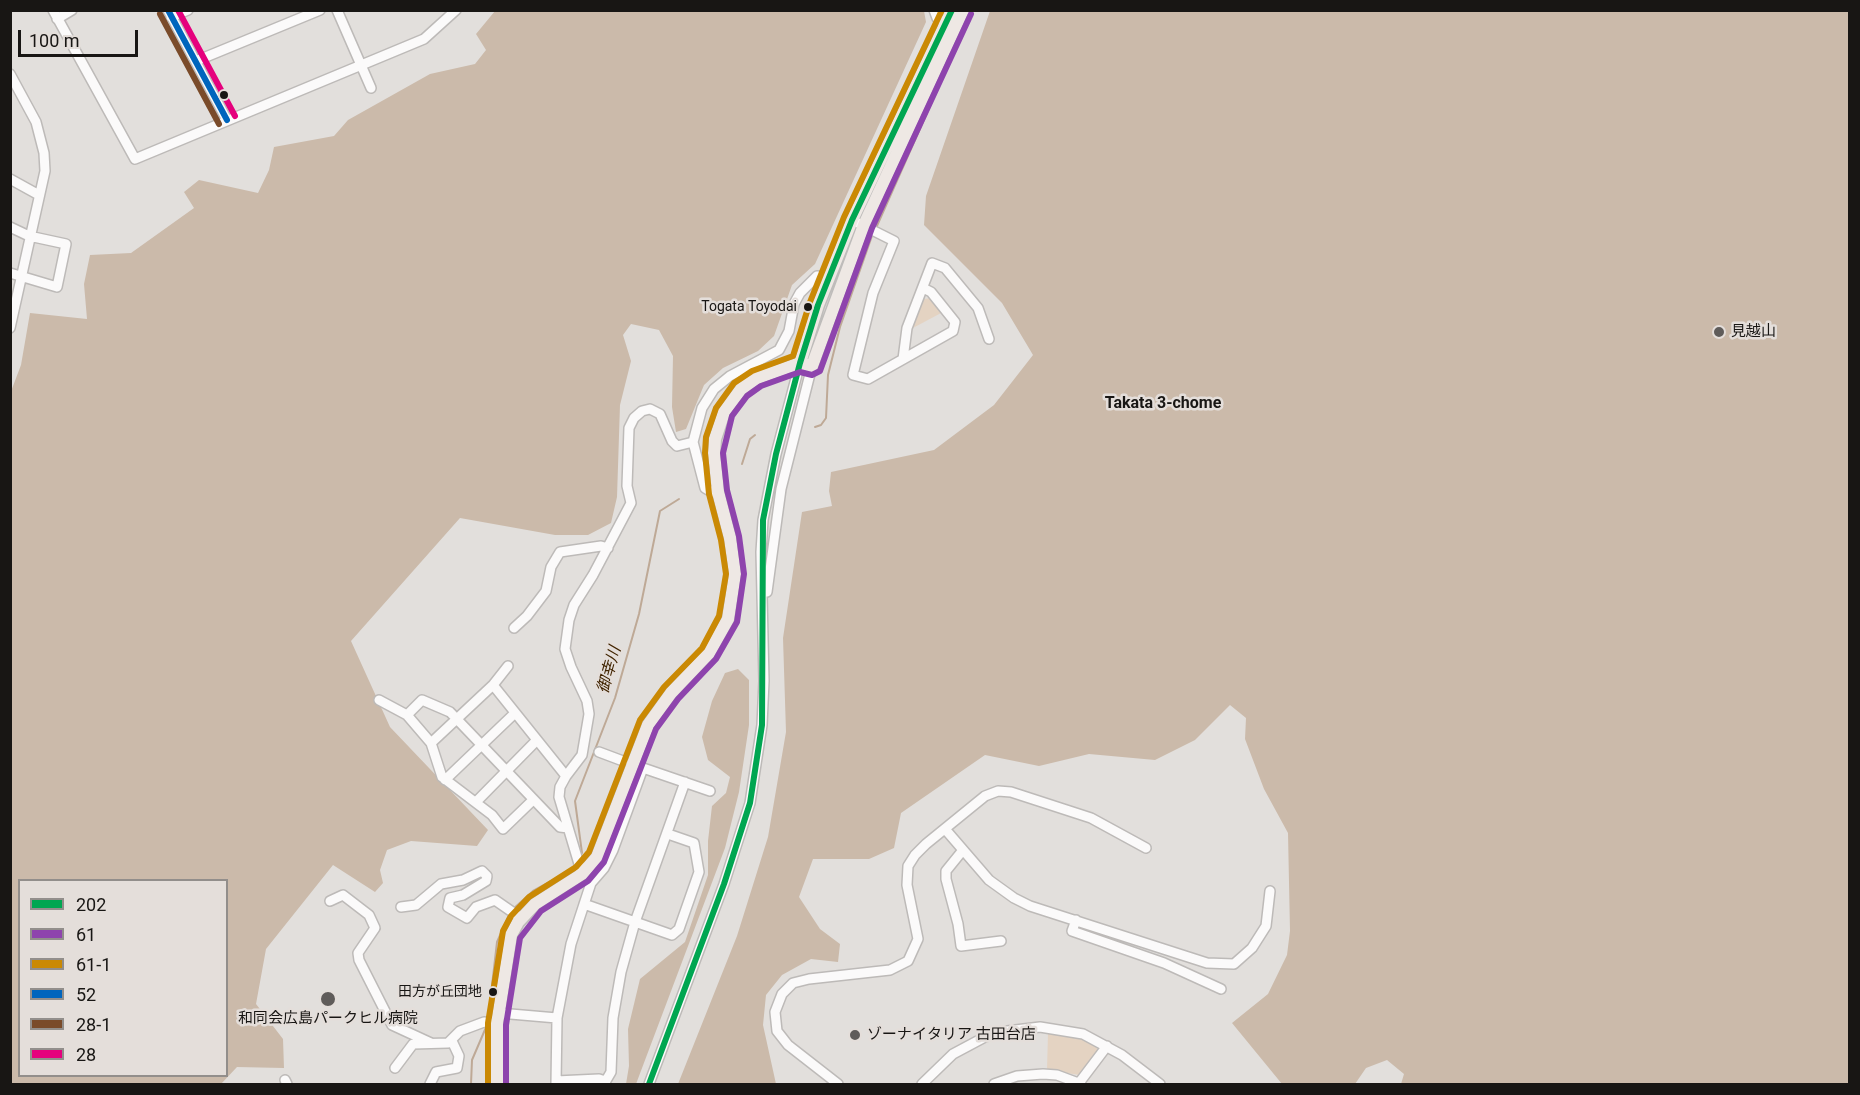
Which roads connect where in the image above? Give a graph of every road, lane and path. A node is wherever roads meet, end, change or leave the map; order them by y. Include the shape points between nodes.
1 (72, 10) edge
2 (188, 10) edge
3 (320, 10) edge
4 (337, 10) edge
5 (456, 10) edge
6 (934, 10) edge
7 (952, 10) edge
8 (963, 10) edge
9 (169, 14) edge
10 (55, 15) edge
11 (949, 26) junction
12 (196, 61) junction
13 (361, 67) junction
14 (12, 80) edge
15 (371, 88) dead end
16 (227, 120) junction
17 (10, 179) edge
18 (39, 195) junction
19 (858, 223) junction
20 (10, 227) edge
21 (29, 236) junction
22 (10, 273) edge
23 (20, 277) junction
24 (829, 278) junction
25 (923, 288) junction
26 (11, 324) edge
27 (989, 339) dead end
28 (903, 359) junction
29 (806, 364) junction
30 (693, 442) junction
31 (718, 492) junction
32 (608, 548) junction
33 (514, 628) dead end
34 (508, 666) dead end
35 (493, 686) junction
36 (380, 700) dead end
37 (515, 713) junction
38 (407, 715) junction
39 (456, 718) junction
40 (537, 740) junction
41 (431, 743) junction
42 (482, 747) junction
43 (599, 752) dead end
44 (623, 761) dead end
45 (506, 772) junction
46 (566, 776) junction
47 (445, 780) junction
48 (685, 782) junction
49 (710, 790) dead end
50 (533, 800) junction
51 (476, 801) junction
52 (568, 828) junction
53 (945, 829) junction
54 (668, 834) junction
55 (1146, 848) dead end
56 (963, 850) junction
57 (582, 874) junction
58 (1270, 891) dead end
59 (330, 901) dead end
60 (584, 904) junction
61 (401, 908) dead end
62 (521, 918) junction
63 (1076, 920) junction
64 (635, 922) junction
65 (1002, 941) dead end
66 (1221, 989) dead end
67 (498, 1018) junction
68 (556, 1018) junction
69 (452, 1041) junction
70 (431, 1043) junction
71 (1107, 1046) junction
72 (395, 1068) dead end
73 (556, 1083) edge
74 (604, 1083) edge
75 (430, 1084) edge
76 (497, 1084) edge
77 (649, 1084) edge
78 (838, 1084) edge
79 (922, 1084) edge
80 (999, 1084) edge
81 (1080, 1084) edge
82 (1160, 1084) edge

1 - 10 street
2 - 9 street
3 - 12 street
4 - 13 street
5 - 13 street via 424,39
6 - 11 street
7 - 11 main road
8 - 11 main road
9 - 12 street
10 - 16 street via 135,159
11 - 19 main road
12 - 16 street
13 - 15 street
13 - 16 street
14 - 18 street via 42,139 45,171
17 - 18 street
18 - 21 street
19 - 24 main road
19 - 28 street via 894,240 873,293 853,375 868,379
19 - 29 main road
20 - 21 street
21 - 23 street
21 - 23 street via 66,244 62,266 57,287
22 - 23 street
23 - 26 street
24 - 29 main road
24 - 30 street via 817,276 800,293 779,350 714,389 702,408
25 - 27 street via 932,263 945,268 978,308
25 - 28 street via 907,328
25 - 28 street via 931,292 955,322 953,331
29 - 31 main road via 757,378 731,401 715,439
29 - 77 street via 776,454 763,520 762,725 750,803
30 - 31 street via 705,488
30 - 32 street via 678,446 660,414 650,409 634,418 629,428 627,486 631,504
31 - 57 main road via 735,574 728,618 709,653 670,693 648,724 600,852
32 - 33 street via 560,552 550,567 546,591
32 - 46 street via 569,620 565,649 589,714 582,755
34 - 35 street
35 - 37 street
35 - 39 street
36 - 38 street
37 - 40 street
37 - 42 street
38 - 39 street via 422,700 450,711
38 - 41 street
39 - 41 street
39 - 42 street
40 - 45 street
40 - 46 street
41 - 47 street
42 - 45 street
42 - 47 street
43 - 44 street
45 - 50 street
45 - 51 street
46 - 52 street via 559,797
47 - 51 street
48 - 49 street
48 - 54 street
48 - 60 street via 640,767 613,850 591,884
50 - 51 street via 503,829
50 - 52 street via 560,827
52 - 57 street
53 - 55 street via 985,796 1011,792 1091,818
53 - 56 street
53 - 78 street via 908,866 907,885 918,939 908,961 890,970 793,983 782,994 775,1012 777,1031 788,1045
54 - 64 street
54 - 64 street via 694,843 699,872 679,929 672,935
56 - 63 street via 989,880 1014,898
56 - 65 street via 946,871 961,946
57 - 62 main road via 535,904
58 - 63 street via 1266,926 1252,948 1243,958 1222,966
59 - 70 street via 343,895 374,922 374,932 358,953 359,960 392,1025
60 - 64 street
60 - 68 street via 571,944
61 - 62 street via 416,905 441,884 482,871 486,880 463,895 450,898 448,907 467,918 477,907 495,900
62 - 67 main road via 508,943
63 - 66 street via 1072,931 1164,963
64 - 74 street via 613,1018 611,1072
67 - 68 street
67 - 69 street via 460,1031
67 - 76 main road
68 - 73 street
69 - 70 street
69 - 75 street via 459,1056 457,1068 436,1072
70 - 72 street via 413,1044
71 - 79 street via 1063,1029 1040,1027 999,1032 953,1054
71 - 81 street
71 - 82 street
73 - 74 street via 599,1079
80 - 81 street via 1017,1076 1043,1074

